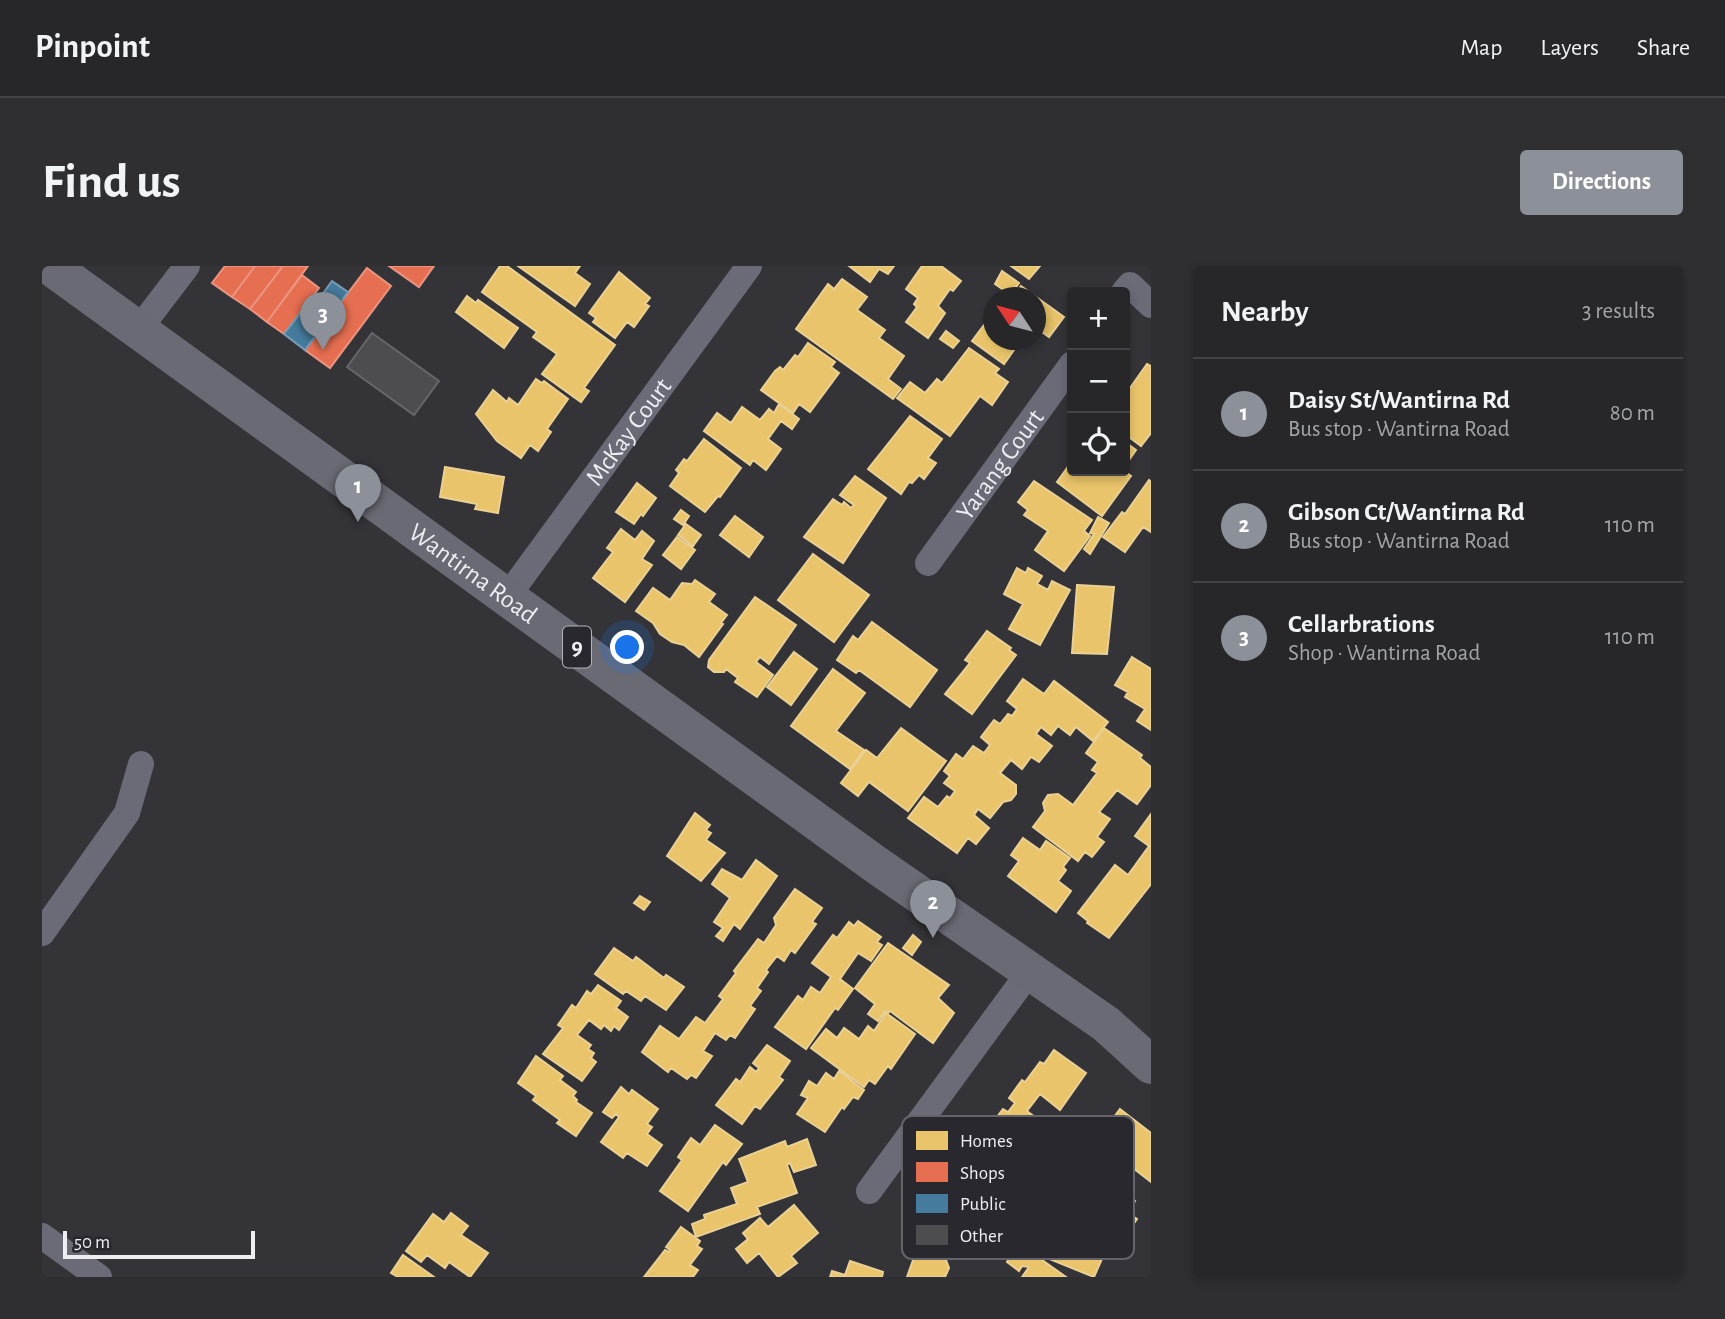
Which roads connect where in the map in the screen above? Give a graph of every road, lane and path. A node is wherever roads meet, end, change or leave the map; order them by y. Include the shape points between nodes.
1 (50, 266) edge
2 (187, 266) edge
3 (749, 266) edge
4 (1128, 287) edge
5 (1151, 305) edge
6 (139, 330) junction
7 (1067, 370) edge
8 (928, 562) dead end
9 (508, 597) junction
10 (141, 764) dead end
11 (42, 933) edge
12 (1030, 971) junction
13 (1107, 1024) junction
14 (1151, 1042) edge
15 (1151, 1065) edge
16 (924, 1116) edge
17 (902, 1146) edge
18 (869, 1191) dead end
19 (42, 1236) edge
20 (99, 1277) edge

1 - 6 main road, Wantirna Road / 9
2 - 6 street
3 - 9 street, McKay Court
4 - 5 street
6 - 9 main road, Wantirna Road / 9
7 - 8 street, Yarang Court
9 - 12 main road, Wantirna Road / 9
10 - 11 street via 127,813
12 - 13 main road, Wantirna Road / 9
12 - 16 street
13 - 14 main road, Wantirna Road / 9
13 - 15 main road, Wantirna Road / 9
17 - 18 street
19 - 20 street

